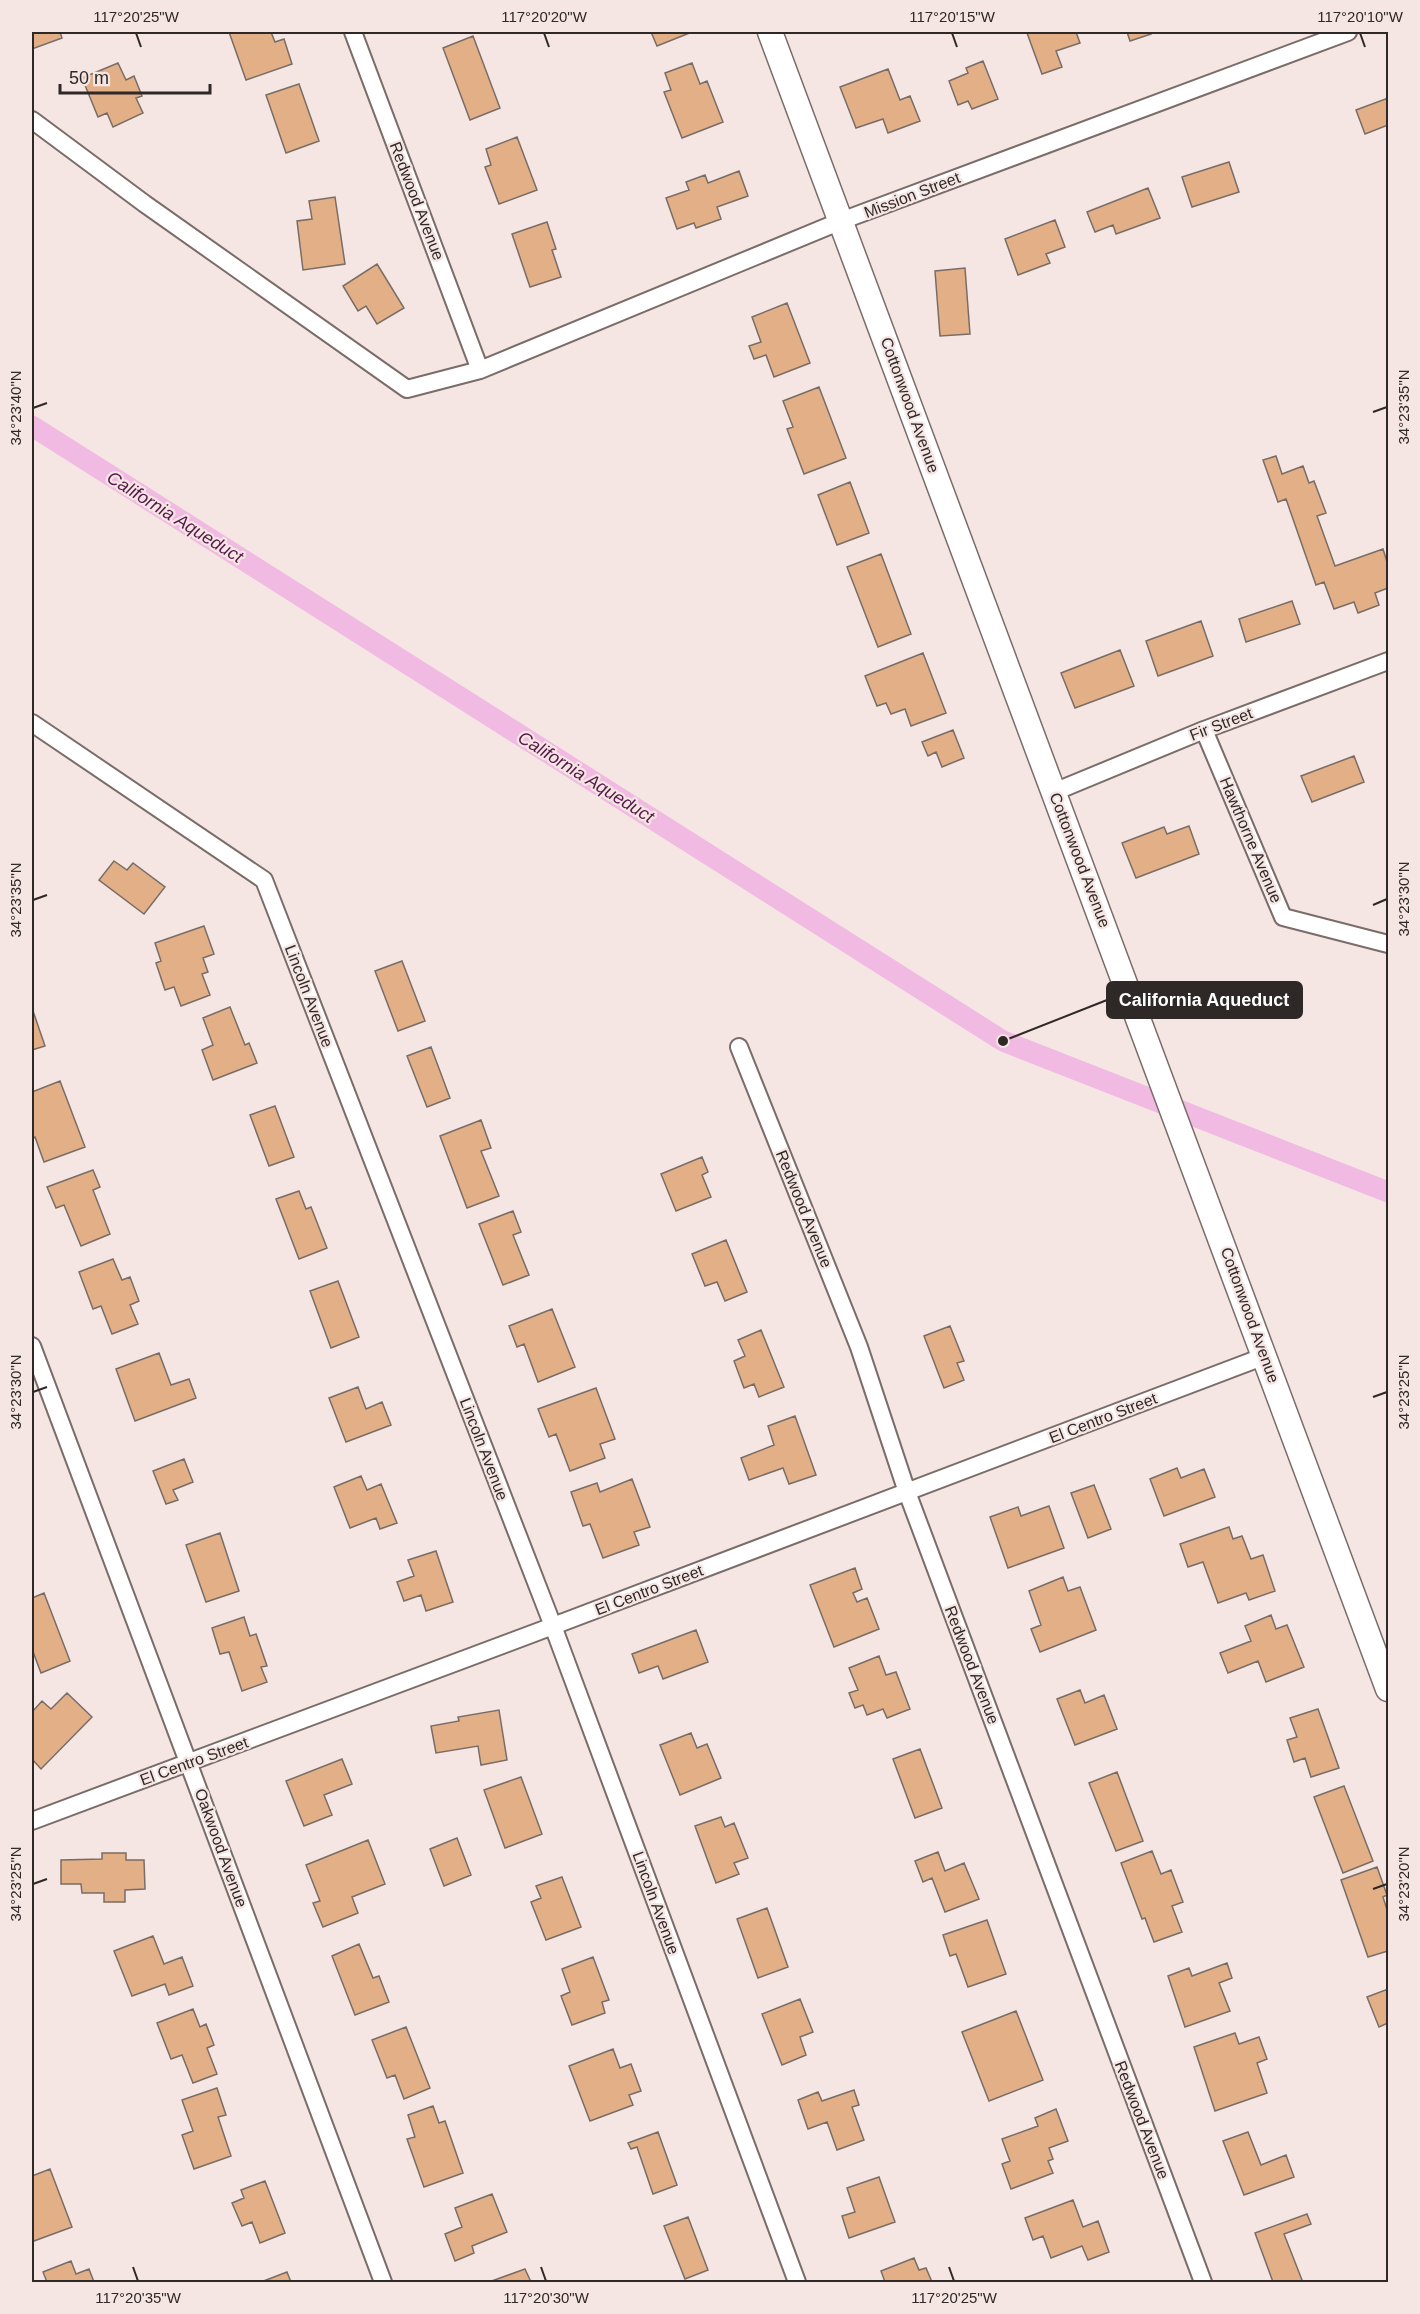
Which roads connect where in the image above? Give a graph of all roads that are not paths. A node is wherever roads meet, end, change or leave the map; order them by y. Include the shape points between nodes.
1 (353, 32) edge
2 (770, 32) edge
3 (1348, 32) edge
4 (32, 120) edge
5 (841, 221) junction
6 (480, 370) junction
7 (1389, 661) edge
8 (32, 723) edge
9 (1204, 730) junction
10 (1054, 792) junction
11 (1389, 944) edge
12 (739, 1047) dead end
13 (32, 1346) edge
14 (1265, 1356) junction
15 (907, 1492) junction
16 (553, 1626) junction
17 (1389, 1689) edge
18 (189, 1763) junction
19 (32, 1821) edge
20 (383, 2283) edge
21 (797, 2283) edge
22 (1203, 2283) edge

1 - 6 street, Redwood Avenue
2 - 5 street, Cottonwood Avenue
3 - 5 street, Mission Street
4 - 6 street, Mission Street via 407,389
5 - 6 street, Mission Street
5 - 10 street, Cottonwood Avenue
7 - 9 street, Fir Street
8 - 16 street, Lincoln Avenue via 264,880
9 - 10 street, Fir Street
9 - 11 street, Hawthorne Avenue via 1283,917
10 - 14 street, Cottonwood Avenue
12 - 15 street, Redwood Avenue via 859,1347
13 - 18 street, Oakwood Avenue
14 - 15 street, El Centro Street
14 - 17 street, Cottonwood Avenue
15 - 16 street, El Centro Street
15 - 22 street, Redwood Avenue
16 - 18 street, El Centro Street
16 - 21 street, Lincoln Avenue
18 - 19 street, El Centro Street
18 - 20 street, Oakwood Avenue

